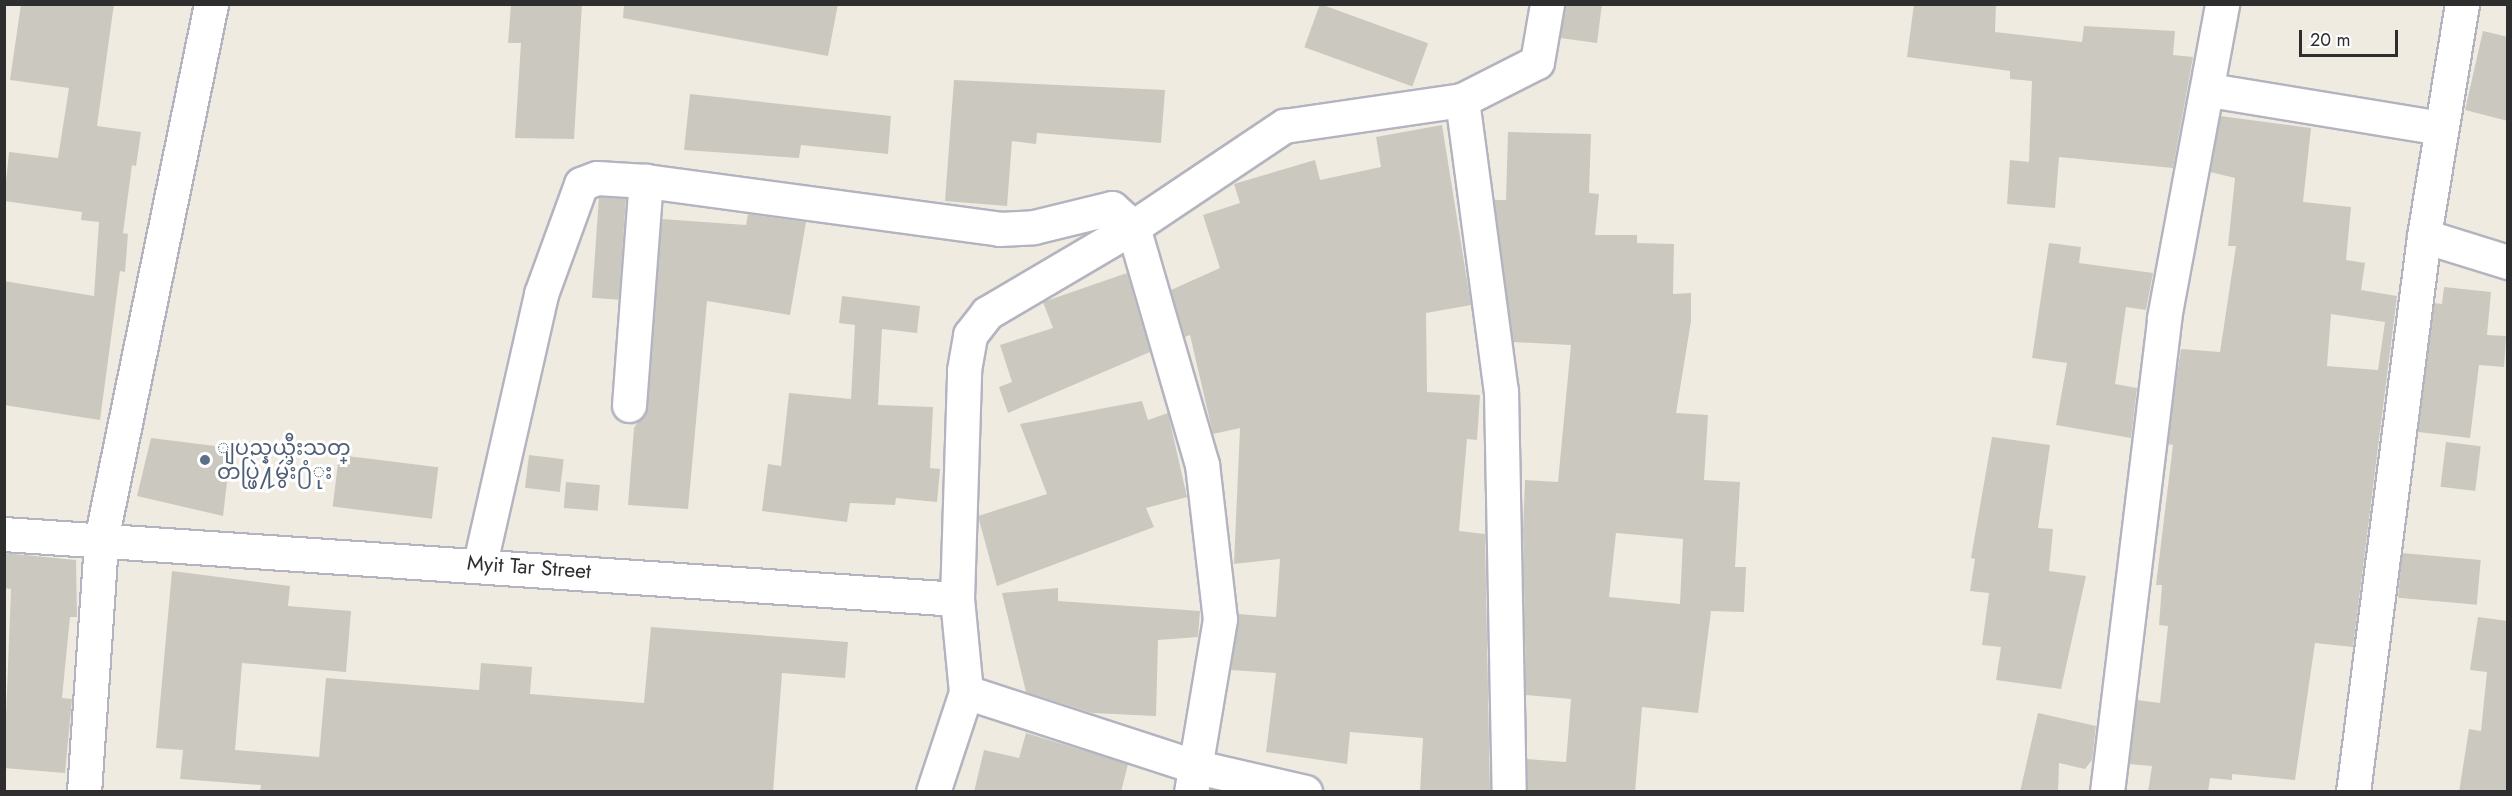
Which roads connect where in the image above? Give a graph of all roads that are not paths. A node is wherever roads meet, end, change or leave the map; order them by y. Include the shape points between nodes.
1 (211, 4) edge
2 (1547, 4) edge
3 (2222, 4) edge
4 (2462, 4) edge
5 (2209, 90) junction
6 (1462, 99) junction
7 (2440, 128) junction
8 (646, 181) junction
9 (1133, 227) junction
10 (2424, 236) junction
11 (2508, 262) edge
12 (629, 405) dead end
13 (4, 534) edge
14 (102, 540) junction
15 (480, 563) junction
16 (957, 599) junction
17 (966, 692) junction
18 (1194, 779) edge
19 (84, 792) edge
20 (933, 792) edge
21 (1305, 792) edge
22 (1509, 792) edge
23 (2107, 792) edge
24 (2353, 792) edge

1 - 14 street
2 - 6 street via 1537,62
3 - 5 street
4 - 7 street
5 - 7 street
5 - 23 street via 2164,318
6 - 9 street via 1284,126
6 - 22 street via 1501,391
7 - 10 street
8 - 9 street via 999,229 1112,208
8 - 12 street
8 - 15 street via 597,178 581,184 564,222 538,305
9 - 16 street via 1004,300 970,335
9 - 18 street via 1203,476 1220,619
10 - 11 street
10 - 24 street
13 - 14 street, Myit Tar Street
14 - 15 street, Myit Tar Street
14 - 19 street
15 - 16 street, Myit Tar Street
16 - 17 street
17 - 18 street
17 - 20 street
18 - 21 street

